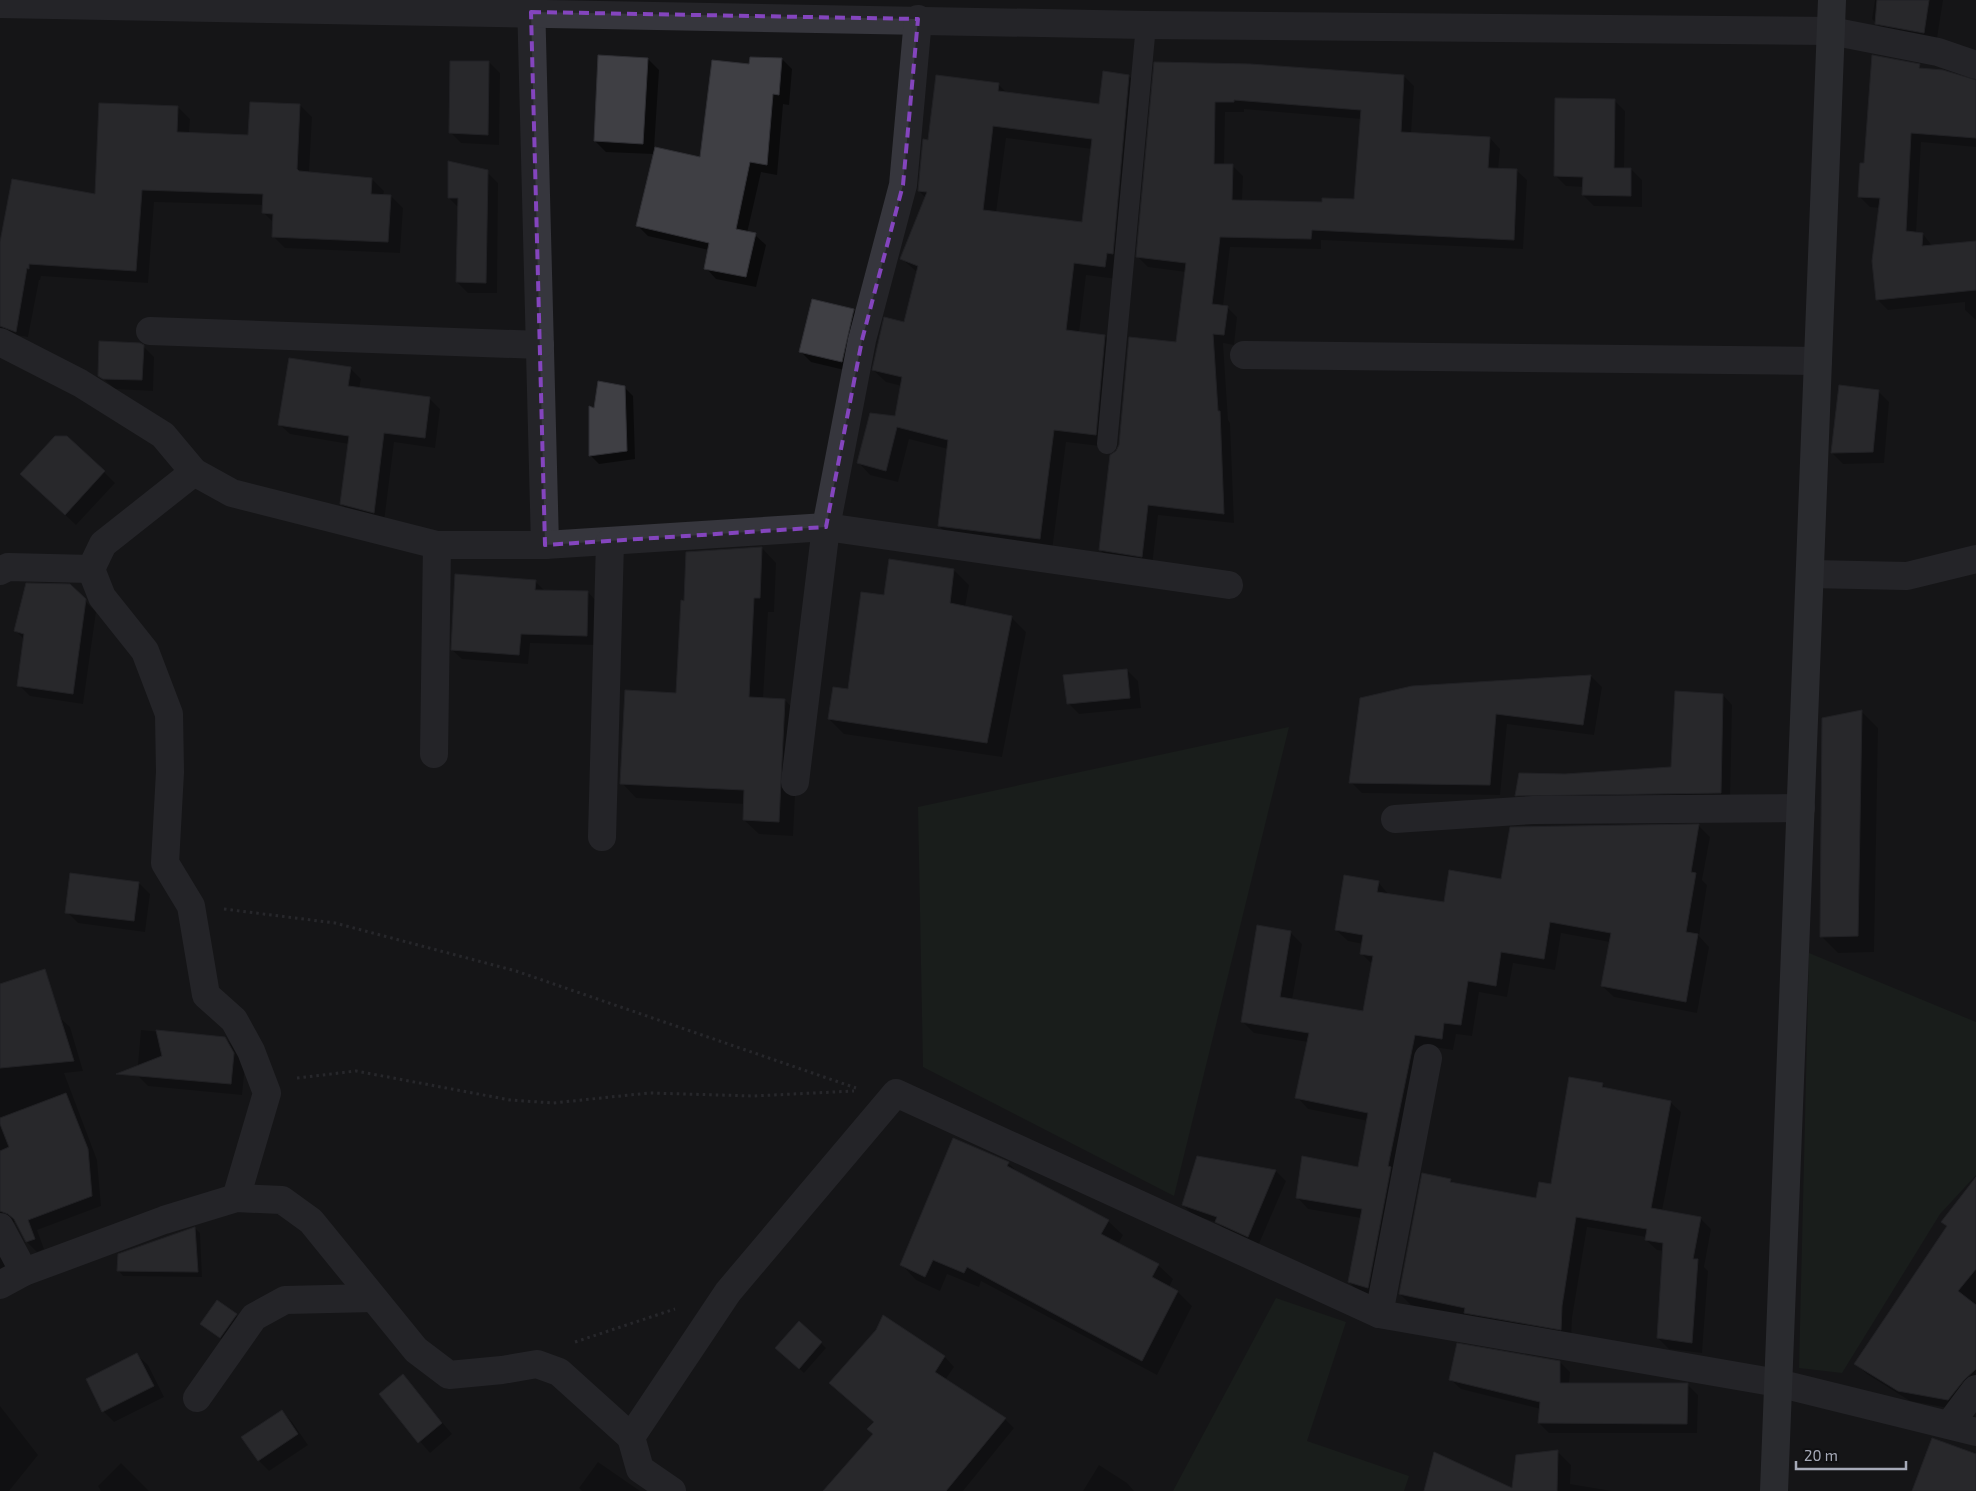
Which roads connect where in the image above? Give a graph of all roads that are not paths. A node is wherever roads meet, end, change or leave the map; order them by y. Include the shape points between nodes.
1 (1832, 0) edge
2 (0, 4) edge
3 (531, 6) edge
4 (918, 19) junction
5 (1146, 25) junction
6 (1831, 31) junction
7 (1976, 65) edge
8 (150, 331) dead end
9 (0, 342) edge
10 (540, 345) junction
11 (1244, 355) dead end
12 (1818, 361) junction
13 (1107, 444) dead end
14 (194, 472) junction
15 (826, 528) junction
16 (610, 542) junction
17 (437, 545) junction
18 (545, 545) junction
19 (1976, 559) edge
20 (91, 570) junction
21 (0, 571) edge
22 (1810, 574) junction
23 (1229, 585) dead end
24 (434, 754) dead end
25 (795, 782) dead end
26 (1801, 808) junction
27 (1395, 819) dead end
28 (602, 836) dead end
29 (1428, 1058) dead end
30 (236, 1198) junction
31 (0, 1227) edge
32 (24, 1272) junction
33 (0, 1285) edge
34 (373, 1298) junction
35 (1379, 1314) junction
36 (1778, 1383) junction
37 (1976, 1389) edge
38 (197, 1398) dead end
39 (1949, 1425) junction
40 (1976, 1432) edge
41 (631, 1437) junction
42 (672, 1491) edge
43 (1774, 1491) edge

1 - 6 street
2 - 3 street
3 - 4 street
3 - 10 street
4 - 5 street
4 - 15 street via 903,185 862,340
5 - 6 street
5 - 13 lane
6 - 7 street via 1938,52
6 - 12 street
8 - 10 street
9 - 14 street via 80,383 163,435
10 - 18 street
11 - 12 street
12 - 22 street
14 - 17 street via 232,494
14 - 20 street via 103,544
15 - 16 street
15 - 23 street
15 - 25 street
16 - 18 street
16 - 28 street
17 - 18 street
17 - 24 street
19 - 22 street via 1907,576
20 - 21 street via 8,567
20 - 30 street via 102,597 145,651 169,714 170,772 165,863 191,906 206,995 234,1020 251,1051 267,1093
22 - 26 street
26 - 27 street via 1533,810
26 - 36 street
29 - 35 street
30 - 32 street via 164,1220
30 - 34 street via 282,1200 311,1221
31 - 32 street
32 - 33 street
34 - 38 street via 285,1300 254,1317
34 - 41 street via 416,1350 449,1374 537,1364 559,1372
35 - 36 street
35 - 41 street via 896,1093 728,1292
36 - 39 street
36 - 43 street
37 - 39 street
39 - 40 street
41 - 42 street via 640,1469

